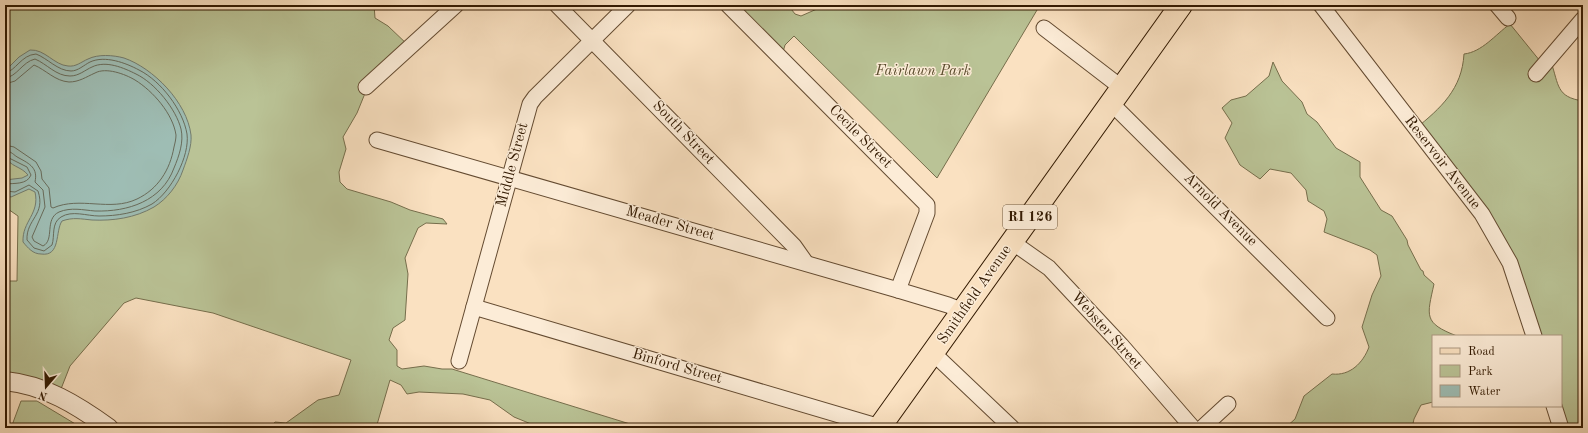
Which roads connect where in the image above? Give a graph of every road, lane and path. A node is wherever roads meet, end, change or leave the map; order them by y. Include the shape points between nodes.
1 (456, 5) edge
2 (557, 5) edge
3 (628, 5) edge
4 (728, 5) edge
5 (1181, 5) edge
6 (1321, 5) edge
7 (1497, 5) edge
8 (1508, 18) dead end
9 (1583, 19) edge
10 (1044, 28) dead end
11 (592, 40) junction
12 (1536, 74) dead end
13 (366, 87) dead end
14 (1117, 96) junction
15 (376, 140) dead end
16 (509, 178) junction
17 (1012, 242) junction
18 (806, 263) junction
19 (898, 290) junction
20 (474, 307) junction
21 (962, 311) junction
22 (1327, 318) dead end
23 (1534, 335) edge
24 (933, 353) junction
25 (459, 361) dead end
26 (5, 381) edge
27 (1228, 404) dead end
28 (1554, 407) edge
29 (879, 427) edge
30 (109, 428) edge
31 (1012, 428) edge
32 (1193, 428) edge
33 (1202, 428) edge
34 (1562, 428) edge

1 - 13 street
2 - 11 street, South Street
3 - 11 street, Middle Street
4 - 19 street, Cecile Street via 927,205 927,213
5 - 14 main road, Smithfield Avenue / RI 126
6 - 23 street, Reservoir Avenue via 1482,214 1510,263
7 - 8 street
9 - 12 street
10 - 14 street, Arnold Avenue
11 - 16 street, Middle Street via 530,104
11 - 18 street, South Street via 794,246
14 - 17 main road, Smithfield Avenue / RI 126
14 - 22 street, Arnold Avenue
15 - 16 street, Meader Street
16 - 18 street, Meader Street
16 - 20 street, Middle Street
17 - 21 main road, Smithfield Avenue / RI 126
17 - 32 street, Webster Street via 1049,268 1121,345
18 - 19 street, Meader Street
19 - 21 street, Meader Street
20 - 25 street, Middle Street
20 - 29 street, Binford Street
21 - 24 main road, Smithfield Avenue / RI 126
24 - 29 main road, Smithfield Avenue / RI 126
24 - 31 street
26 - 30 street via 38,387 56,395
27 - 33 street
28 - 34 street

